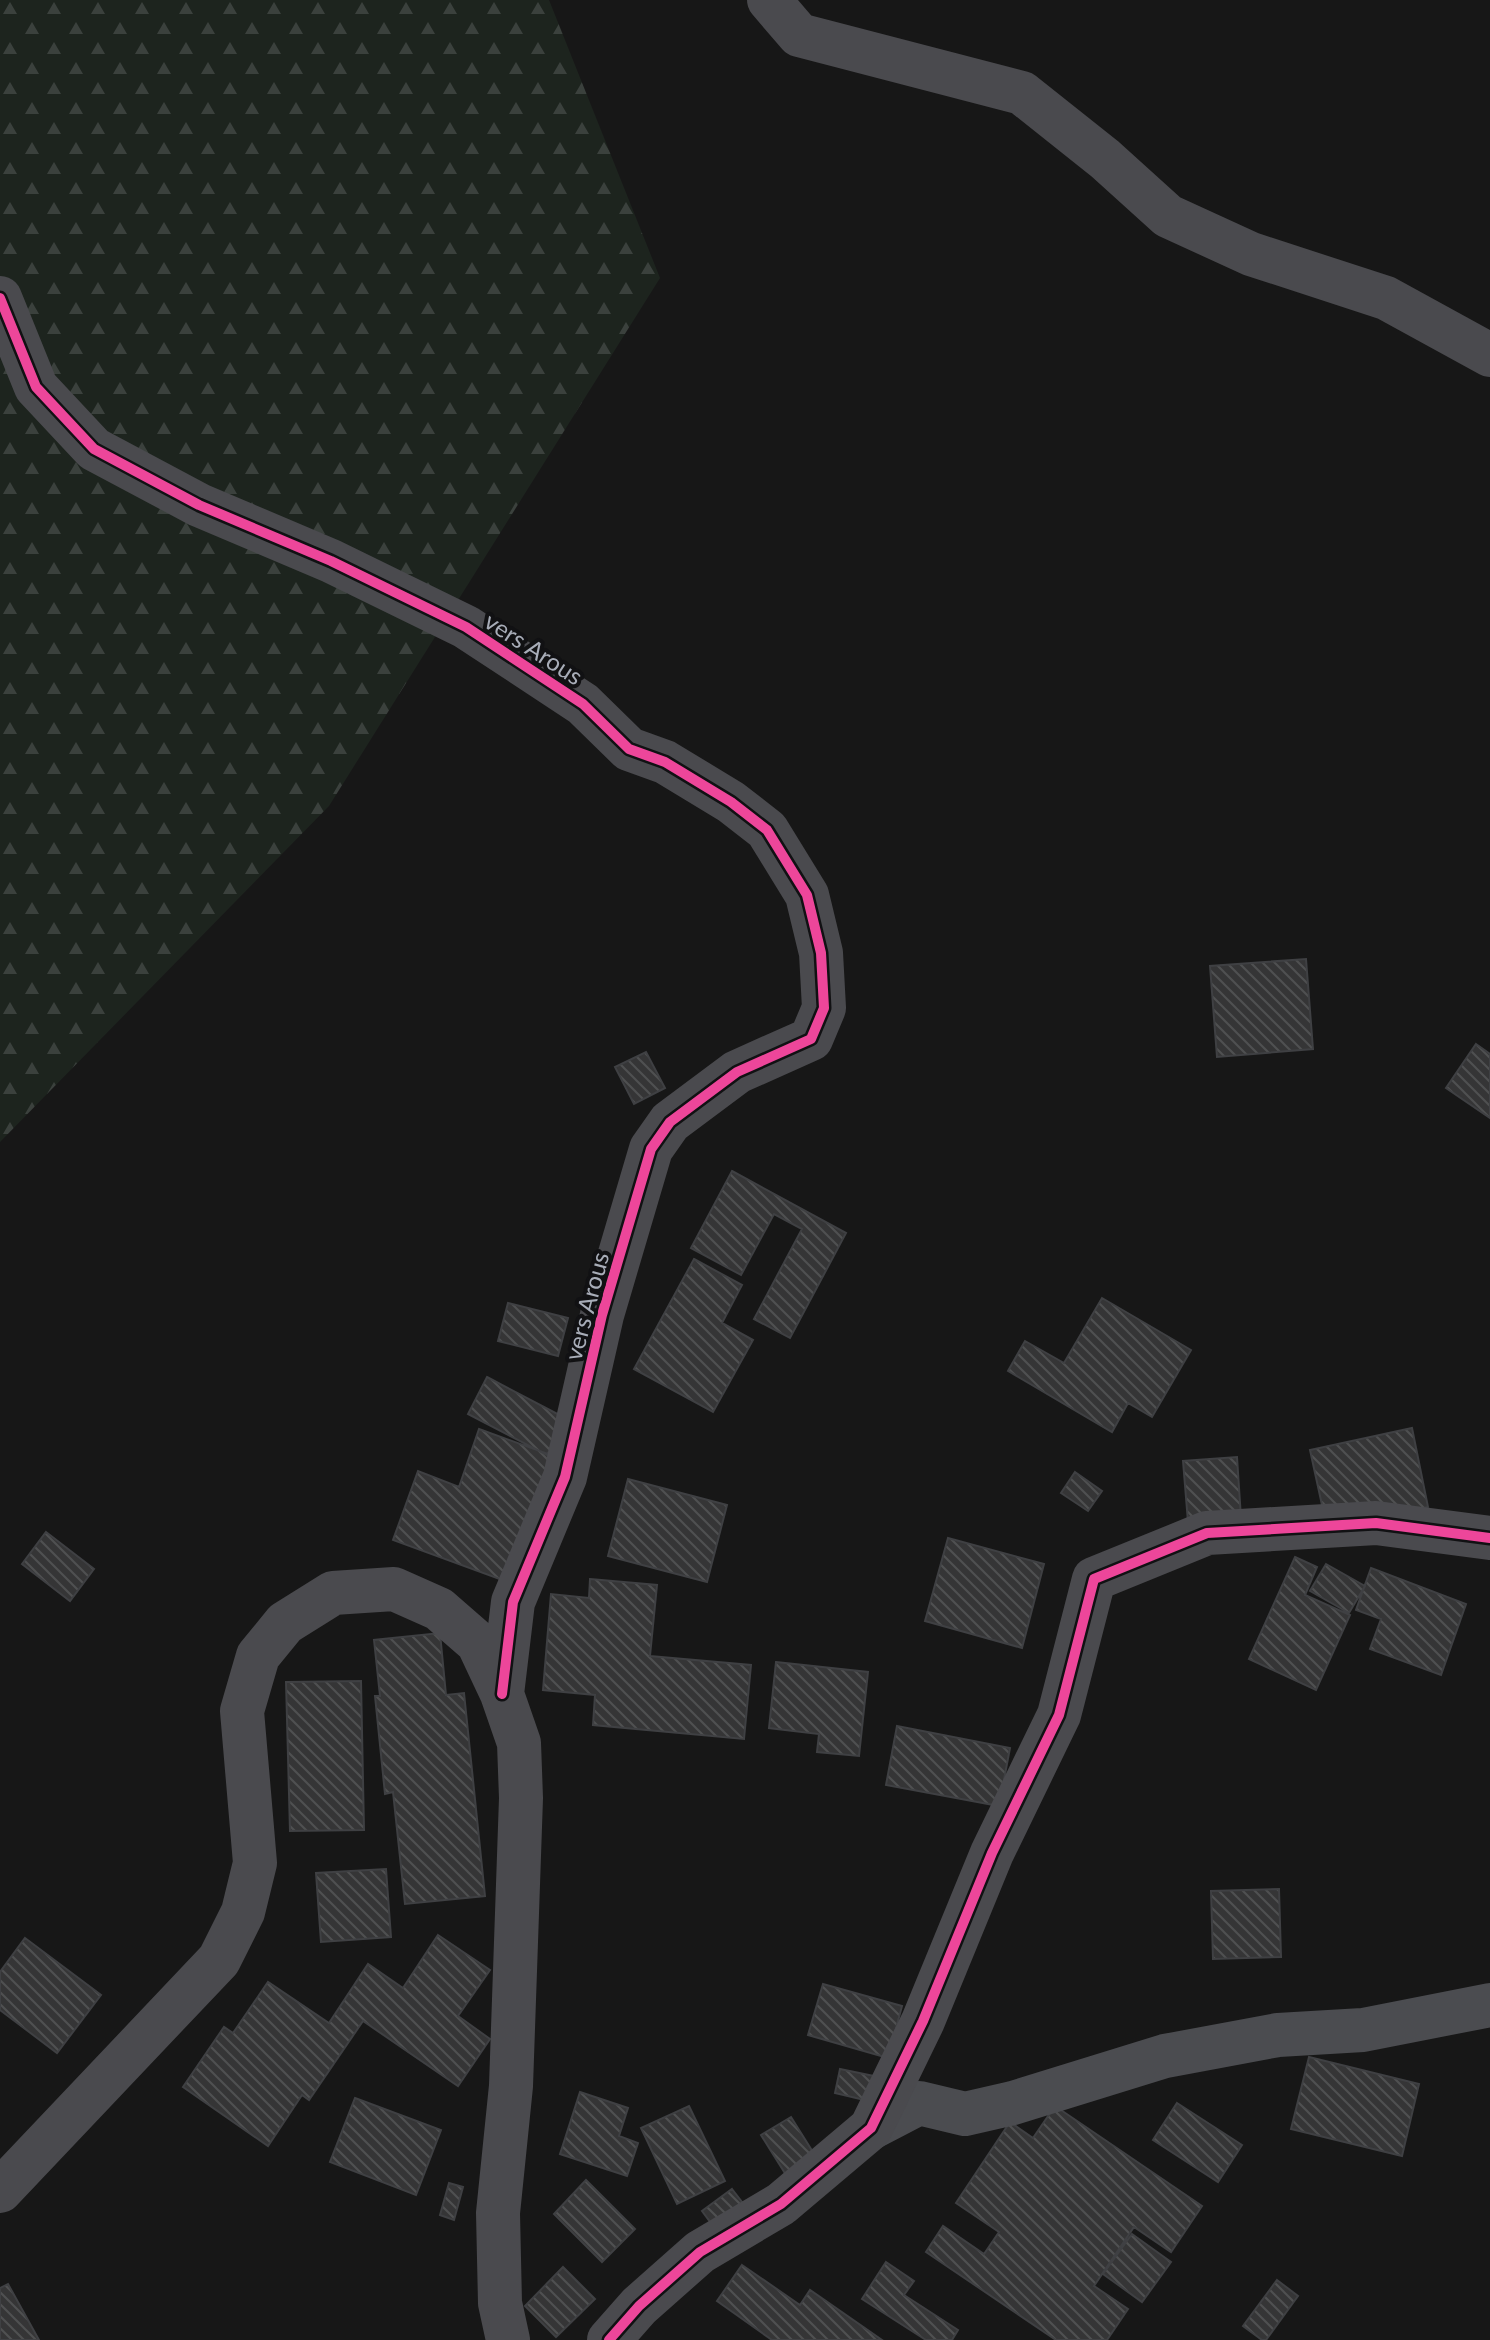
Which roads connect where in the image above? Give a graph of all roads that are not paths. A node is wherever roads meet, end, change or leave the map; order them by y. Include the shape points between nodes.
1 (769, 0) edge
2 (0, 298) edge
3 (1490, 355) edge
4 (1490, 1538) edge
5 (502, 1694) junction
6 (1490, 2005) edge
7 (871, 2128) junction
8 (0, 2191) edge
9 (508, 2340) edge
10 (609, 2340) edge

1 - 3 street via 799,35 1022,93 1168,216 1251,254 1386,298
2 - 5 street, vers Arous via 36,387 94,449 199,505 466,627 583,704 629,749 665,762 767,830 807,895 821,953 824,1008 811,1039 737,1072 670,1122 651,1149 602,1315 565,1477 513,1602
4 - 7 street via 1376,1523 1207,1533 1094,1579 1059,1715
5 - 8 street via 478,1643 439,1609 394,1589 333,1593 285,1623 258,1656 242,1711 255,1863 243,1912 219,1960
5 - 9 street via 519,1743 521,1798 511,2086 498,2213 500,2303
6 - 7 street via 1363,2030 1278,2035 1165,2056 965,2114 919,2103
7 - 10 street via 781,2204 700,2252

